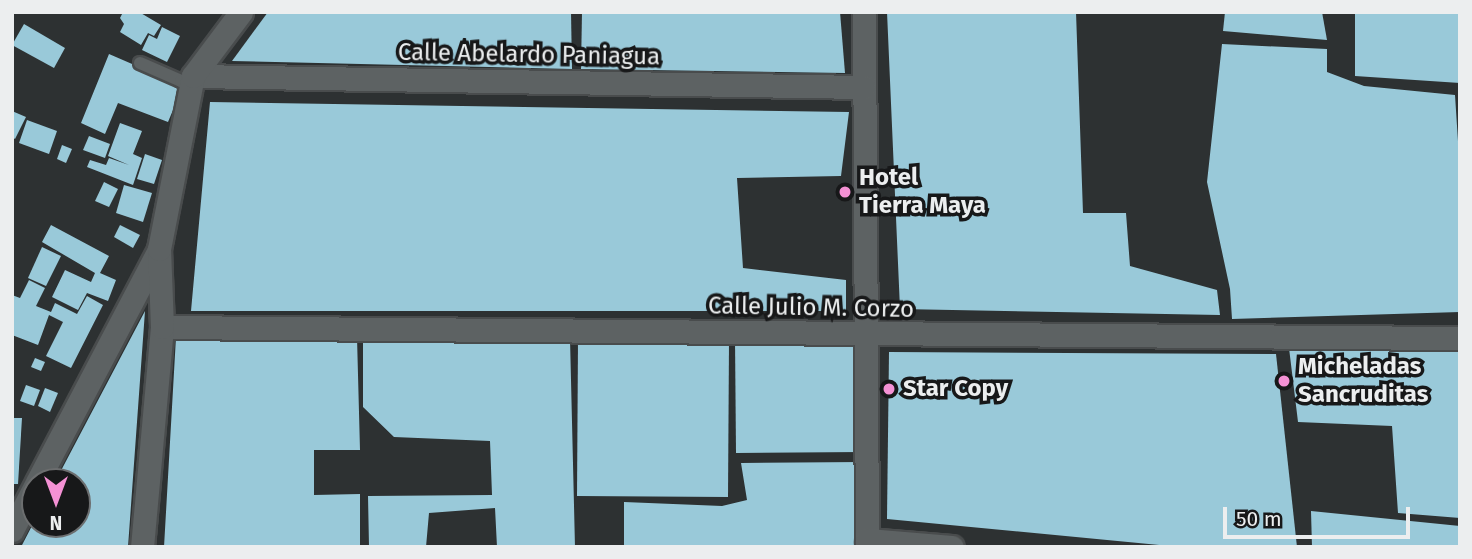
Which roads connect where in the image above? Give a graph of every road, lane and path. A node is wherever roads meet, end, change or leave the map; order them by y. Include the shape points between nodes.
1 (241, 12) edge
2 (864, 12) edge
3 (140, 63) dead end
4 (192, 79) junction
5 (864, 87) junction
6 (159, 249) junction
7 (162, 327) junction
8 (867, 335) junction
9 (1460, 338) edge
10 (44, 468) edge
11 (21, 513) edge
12 (12, 530) edge
13 (867, 543) edge
14 (142, 547) edge
15 (952, 547) edge

1 - 4 street
2 - 5 street
3 - 4 lane via 181,81
4 - 5 street, Calle Abelardo Paniagua
4 - 6 street
5 - 8 street
6 - 7 street
6 - 10 street
7 - 8 street, Calle Julio M. Corzo
7 - 14 street
8 - 9 street, Calle Julio M. Corzo
8 - 13 street
11 - 12 street
13 - 15 street

